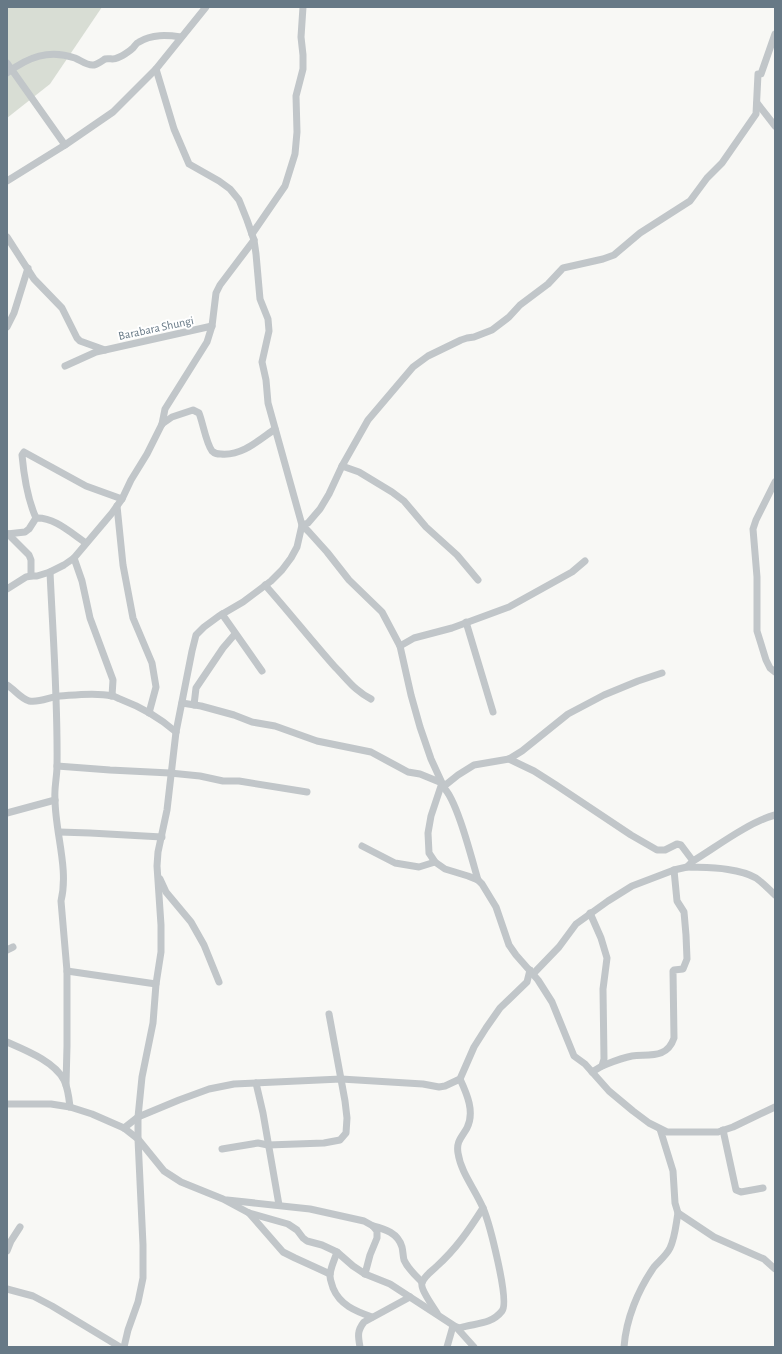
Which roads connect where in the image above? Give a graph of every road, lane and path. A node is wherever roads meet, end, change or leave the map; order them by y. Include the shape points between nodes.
1 (206, 7) edge
2 (303, 7) edge
3 (775, 34) edge
4 (181, 37) junction
5 (7, 63) edge
6 (156, 69) junction
7 (9, 71) edge
8 (757, 103) junction
9 (775, 126) edge
10 (65, 145) junction
11 (7, 181) edge
12 (7, 237) edge
13 (253, 237) junction
14 (28, 268) junction
15 (212, 326) junction
16 (7, 327) edge
17 (105, 350) junction
18 (65, 366) dead end
19 (162, 424) junction
20 (275, 429) junction
21 (342, 466) junction
22 (775, 482) edge
23 (122, 499) junction
24 (117, 506) junction
25 (36, 518) junction
26 (302, 525) junction
27 (7, 534) edge
28 (86, 543) junction
29 (74, 558) junction
30 (585, 561) dead end
31 (50, 572) junction
32 (31, 576) junction
33 (478, 580) dead end
34 (265, 585) junction
35 (7, 589) edge
36 (222, 614) junction
37 (466, 622) junction
38 (235, 634) junction
39 (400, 646) junction
40 (262, 671) dead end
41 (775, 672) edge
42 (662, 673) dead end
43 (7, 685) edge
44 (56, 696) junction
45 (112, 696) junction
46 (371, 699) dead end
47 (182, 703) junction
48 (194, 705) junction
49 (493, 712) dead end
50 (149, 713) junction
51 (176, 732) junction
52 (509, 759) junction
53 (57, 766) junction
54 (170, 773) junction
55 (442, 785) junction
56 (307, 792) dead end
57 (55, 800) junction
58 (7, 813) edge
59 (775, 815) edge
60 (59, 832) junction
61 (162, 837) junction
62 (362, 846) dead end
63 (693, 861) junction
64 (435, 862) junction
65 (687, 867) junction
66 (674, 870) junction
67 (158, 875) junction
68 (478, 880) junction
69 (775, 895) edge
70 (590, 913) junction
71 (67, 971) junction
72 (533, 974) junction
73 (219, 982) dead end
74 (156, 984) junction
75 (329, 1014) dead end
76 (7, 1042) edge
77 (602, 1066) junction
78 (592, 1072) junction
79 (341, 1079) junction
80 (460, 1079) junction
81 (256, 1083) junction
82 (66, 1085) junction
83 (7, 1104) edge
84 (70, 1107) junction
85 (775, 1107) edge
86 (138, 1118) junction
87 (124, 1128) junction
88 (660, 1129) junction
89 (723, 1130) junction
90 (138, 1140) junction
91 (268, 1145) junction
92 (222, 1149) dead end
93 (763, 1188) dead end
94 (223, 1199) junction
95 (279, 1205) junction
96 (483, 1208) junction
97 (249, 1213) junction
98 (678, 1213) junction
99 (373, 1226) junction
100 (20, 1227) dead end
101 (7, 1251) edge
102 (337, 1252) junction
103 (775, 1269) edge
104 (330, 1274) junction
105 (365, 1274) junction
106 (422, 1282) junction
107 (7, 1289) edge
108 (410, 1296) junction
109 (438, 1315) junction
110 (372, 1317) junction
111 (455, 1327) junction
112 (120, 1347) edge
113 (124, 1347) edge
114 (360, 1347) edge
115 (447, 1347) edge
116 (474, 1347) edge
117 (624, 1347) edge

1 - 4 street
2 - 13 street via 303,69 296,96 295,154 285,186
3 - 8 street via 761,74 758,74
4 - 6 street
4 - 7 street via 154,36 140,41 117,58 106,59 96,64 90,65 62,54 45,54 29,59
5 - 7 street
6 - 10 street via 113,112
6 - 13 street via 174,128 189,164 230,189 239,200
7 - 10 street
8 - 9 street
8 - 21 street via 752,121 722,163 690,201 640,233 614,255 603,260 564,268 492,330 474,338 461,340 428,356 413,367 368,420
10 - 11 street
12 - 14 street, Barabara Shungi
13 - 15 street via 216,293
13 - 20 street via 260,298 268,319 269,331 262,362
14 - 16 street
14 - 17 street, Barabara Shungi via 34,279 62,308 76,338
15 - 17 street, Barabara Shungi
15 - 19 street via 208,342 165,409
17 - 18 street, Barabara Shungi
19 - 20 street via 172,417 196,411 212,451 226,455 237,453
19 - 23 street
20 - 26 street
21 - 26 street via 320,509 308,523
21 - 33 street via 359,472 404,501
22 - 41 street via 753,529 757,577 757,631 766,660
23 - 24 street
23 - 25 street via 86,486 24,452 22,455 26,488
24 - 28 street
24 - 50 street via 123,565 133,618 152,663 156,687
25 - 27 street via 26,532
25 - 28 street via 48,519
26 - 34 street via 297,547 291,558
26 - 39 street via 349,580 382,612
27 - 32 street via 29,555
28 - 29 street
29 - 31 street
29 - 45 street via 92,624 113,680
30 - 37 street via 572,572 509,607
31 - 32 street
31 - 44 street
32 - 35 street
34 - 36 street
34 - 46 street via 352,686
36 - 38 street
36 - 47 street via 196,635
37 - 39 street via 414,638
37 - 49 street
38 - 40 street
38 - 48 street via 196,688
39 - 55 street via 420,727
42 - 52 street via 604,695 568,714
43 - 44 street via 30,701
44 - 45 street
44 - 53 street
45 - 50 street
47 - 48 street
47 - 51 street
48 - 55 street via 252,722 276,726 317,741 371,752 408,772 420,774
50 - 51 street via 164,721
51 - 54 street
52 - 55 street via 474,765
52 - 63 street via 534,771 658,850 681,845
53 - 54 street
53 - 57 street
54 - 56 street
54 - 61 street
55 - 64 street via 428,833 429,853
55 - 68 street via 460,820
57 - 58 street
57 - 60 street
59 - 63 street via 749,826
60 - 61 street
60 - 71 street via 63,890 60,902
61 - 67 street
62 - 64 street via 395,863 419,867
63 - 65 street
64 - 68 street via 445,869
65 - 66 street
65 - 69 street via 719,868 739,872 755,878
66 - 70 street via 632,886
66 - 77 street via 677,901 684,912 688,959 683,968 673,971 672,1044 660,1054 624,1058
67 - 73 street via 166,892 191,922 204,945
67 - 74 street via 161,952
68 - 72 street via 496,907 509,945
70 - 72 street via 576,924 559,947
70 - 77 street via 607,958 603,989
71 - 74 street
71 - 82 street
72 - 78 street via 552,1002 574,1056
72 - 80 street via 500,1008 486,1028 474,1047
74 - 86 street via 153,1023 142,1077
75 - 79 street
76 - 82 street via 56,1069
77 - 78 street
78 - 88 street via 609,1091
79 - 80 street via 439,1087
79 - 81 street
79 - 91 street via 347,1118 346,1133 340,1140
80 - 96 street via 468,1097 470,1118 467,1129 458,1141 458,1153 462,1169
81 - 86 street via 209,1089
81 - 91 street
82 - 84 street
83 - 84 street via 51,1104
84 - 87 street
85 - 89 street
86 - 87 street
86 - 90 street
87 - 90 street
88 - 89 street via 677,1133
88 - 98 street via 673,1171
89 - 93 street via 736,1190 741,1192
90 - 94 street via 164,1171 181,1182
90 - 113 street via 143,1278
91 - 92 street via 258,1143
91 - 95 street
94 - 95 street
94 - 97 street
95 - 99 street via 364,1221
96 - 106 street via 454,1250
96 - 111 street via 494,1248 504,1305 500,1313 488,1322
97 - 102 street via 288,1224 307,1242
97 - 104 street via 283,1252
98 - 103 street via 714,1237 764,1259
98 - 117 street via 670,1249 642,1287 632,1310
99 - 105 street via 377,1231 377,1238
99 - 106 street via 387,1230 398,1239 408,1267
100 - 101 street
102 - 104 street
102 - 105 street
104 - 110 street via 334,1291 344,1304
105 - 108 street
106 - 109 street via 424,1292
107 - 112 street via 33,1296
108 - 109 street
108 - 110 street
109 - 111 street
110 - 114 street via 364,1322 357,1334
111 - 115 street
111 - 116 street

